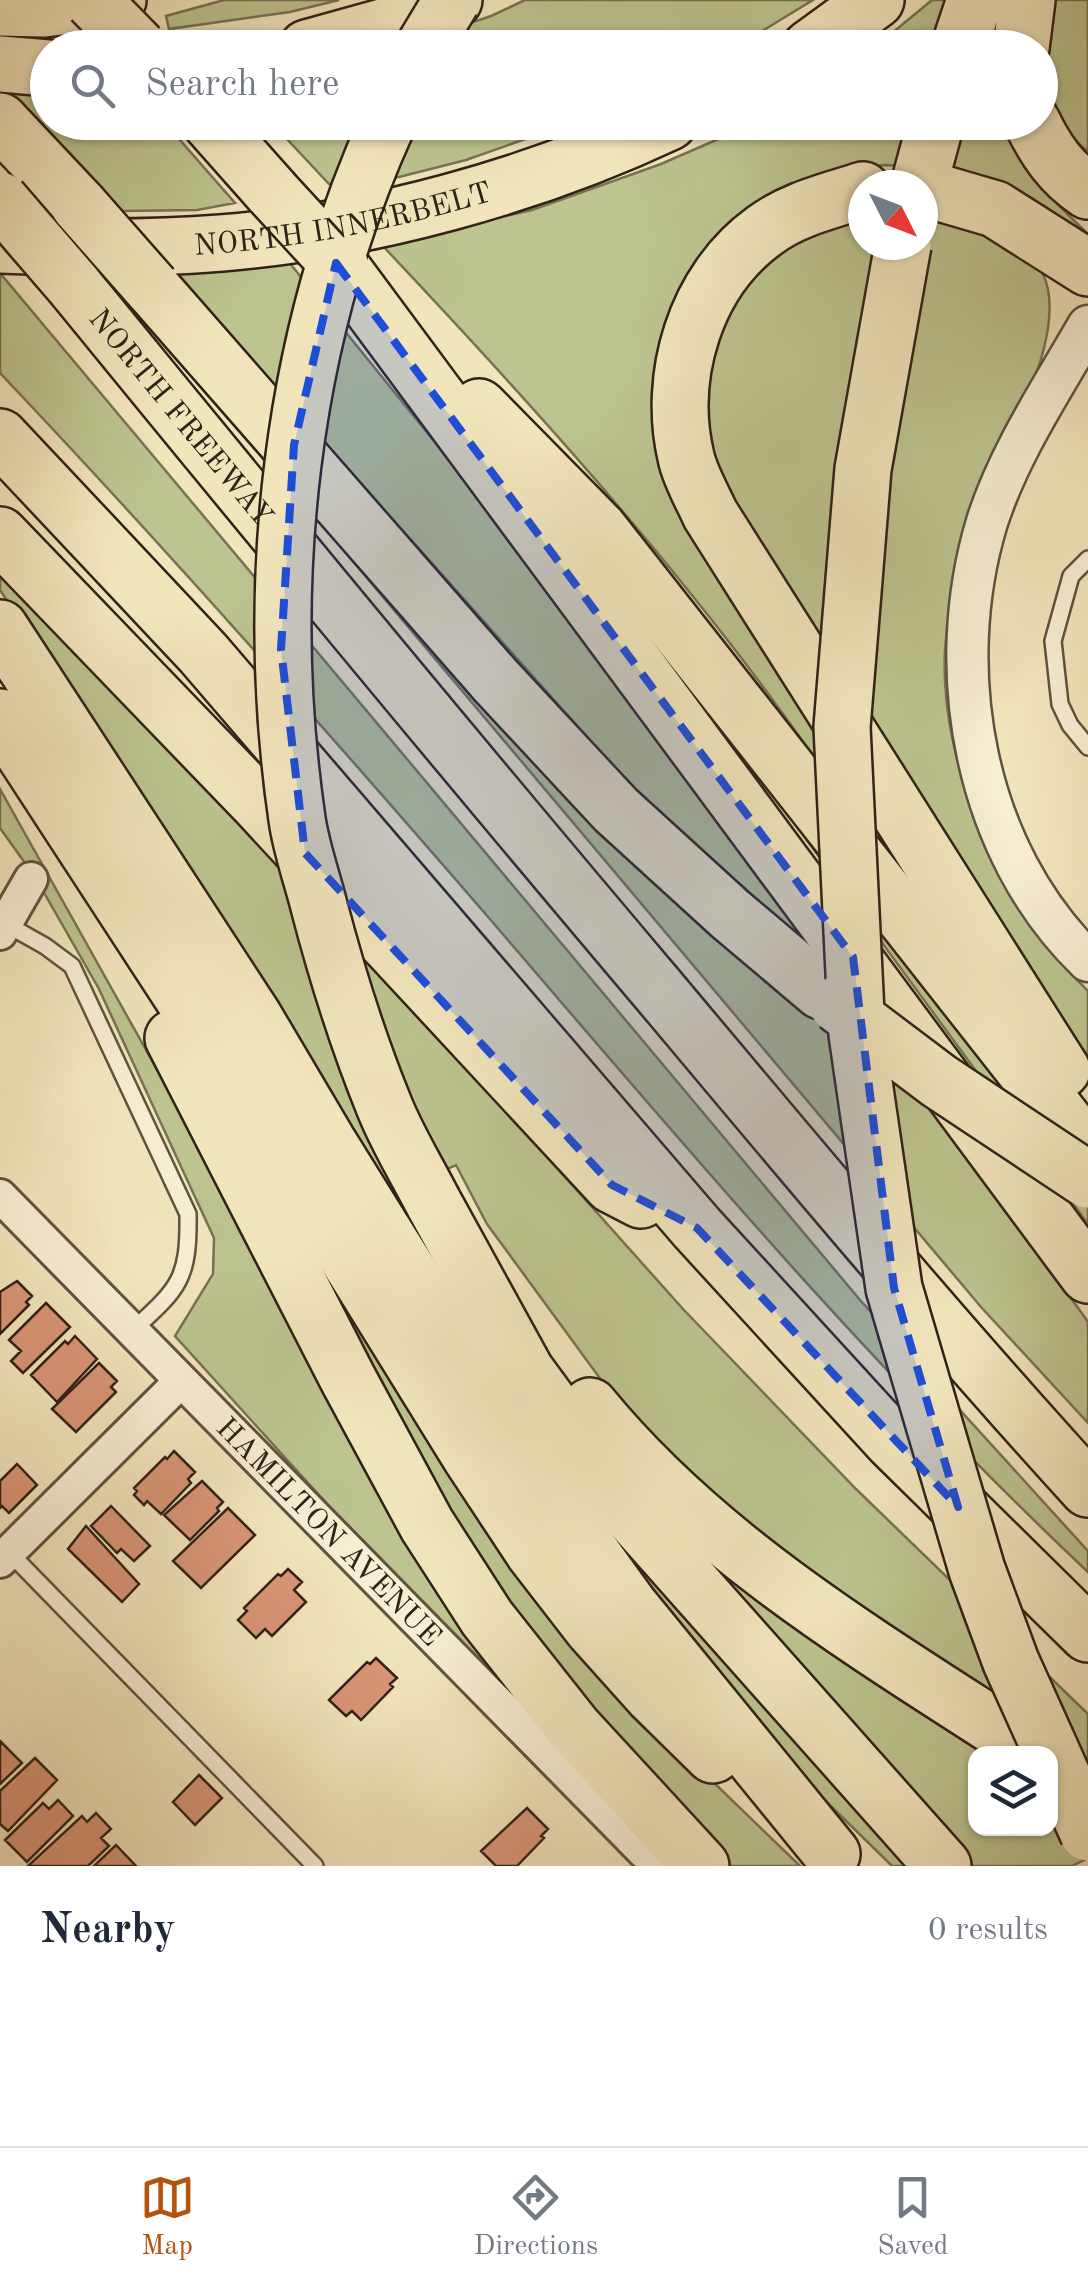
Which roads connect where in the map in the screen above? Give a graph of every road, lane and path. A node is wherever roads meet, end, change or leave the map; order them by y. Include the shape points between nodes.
1 (92, 0) edge
2 (118, 0) edge
3 (453, 0) edge
4 (876, 0) edge
5 (975, 0) edge
6 (1027, 0) edge
7 (0, 8) edge
8 (121, 30) edge
9 (372, 30) edge
10 (434, 30) edge
11 (835, 30) edge
12 (965, 30) edge
13 (1023, 30) edge
14 (0, 64) edge
15 (30, 66) edge
16 (0, 121) edge
17 (226, 140) edge
18 (380, 140) edge
19 (632, 140) edge
20 (932, 140) edge
21 (1042, 140) edge
22 (925, 170) edge
23 (938, 191) edge
24 (1088, 191) edge
25 (848, 195) edge
26 (0, 200) edge
27 (0, 245) edge
28 (901, 260) edge
29 (340, 267) junction
30 (1088, 268) edge
31 (1088, 326) edge
32 (0, 437) edge
33 (0, 535) edge
34 (1088, 559) edge
35 (0, 628) edge
36 (0, 717) edge
37 (1088, 747) edge
38 (35, 768) junction
39 (32, 879) dead end
40 (3, 929) edge
41 (1088, 961) edge
42 (1088, 1110) edge
43 (1088, 1151) edge
44 (1088, 1180) edge
45 (0, 1196) edge
46 (433, 1202) junction
47 (697, 1228) junction
48 (1088, 1275) edge
49 (132, 1332) junction
50 (180, 1382) junction
51 (1088, 1489) edge
52 (3, 1552) edge
53 (1088, 1634) edge
54 (1025, 1746) edge
55 (1058, 1767) edge
56 (1088, 1787) edge
57 (1088, 1833) edge
58 (839, 1860) edge
59 (315, 1866) edge
60 (658, 1866) edge
61 (702, 1866) edge
62 (943, 1866) edge

1 - 8 highway, bridge
2 - 7 highway
3 - 9 highway
3 - 10 highway, bridge
4 - 11 highway
5 - 12 highway
6 - 13 highway
14 - 15 highway
16 - 44 highway, bridge via 616,810 821,991 939,1082
17 - 29 highway, bridge
18 - 46 highway, bridge via 325,295 294,446 281,649 297,821 338,977 386,1111
19 - 27 highway, NORTH INNERBELT via 504,186 366,222 224,243
20 - 22 highway
21 - 24 highway via 1071,180
23 - 30 highway via 996,209
25 - 42 highway via 777,223 725,268 698,314 684,364 686,459 710,514
26 - 51 highway, NORTH FREEWAY, bridge via 963,1352
28 - 57 highway, bridge via 863,469 842,727 857,1034 894,1288 976,1570
29 - 43 highway via 599,528
29 - 48 highway
31 - 41 street via 1023,441 988,521 972,589 966,660 985,788 1032,888
32 - 47 highway via 203,653
33 - 47 highway via 612,1184
34 - 37 lane via 1071,576 1053,641 1060,704
35 - 58 highway via 254,1017 536,1476 630,1606
36 - 38 highway
38 - 58 highway via 534,1553 652,1695 737,1778
38 - 61 highway via 427,1525 487,1618 574,1728
39 - 40 street
40 - 49 lane via 72,966 188,1214 189,1257 172,1295
45 - 49 street, HAMILTON AVENUE
46 - 54 highway via 533,1337 678,1500 847,1631
46 - 62 highway via 526,1371 633,1517
47 - 53 highway via 892,1441
49 - 50 street, HAMILTON AVENUE
50 - 52 street
50 - 60 street, HAMILTON AVENUE
52 - 59 lane
55 - 56 highway

